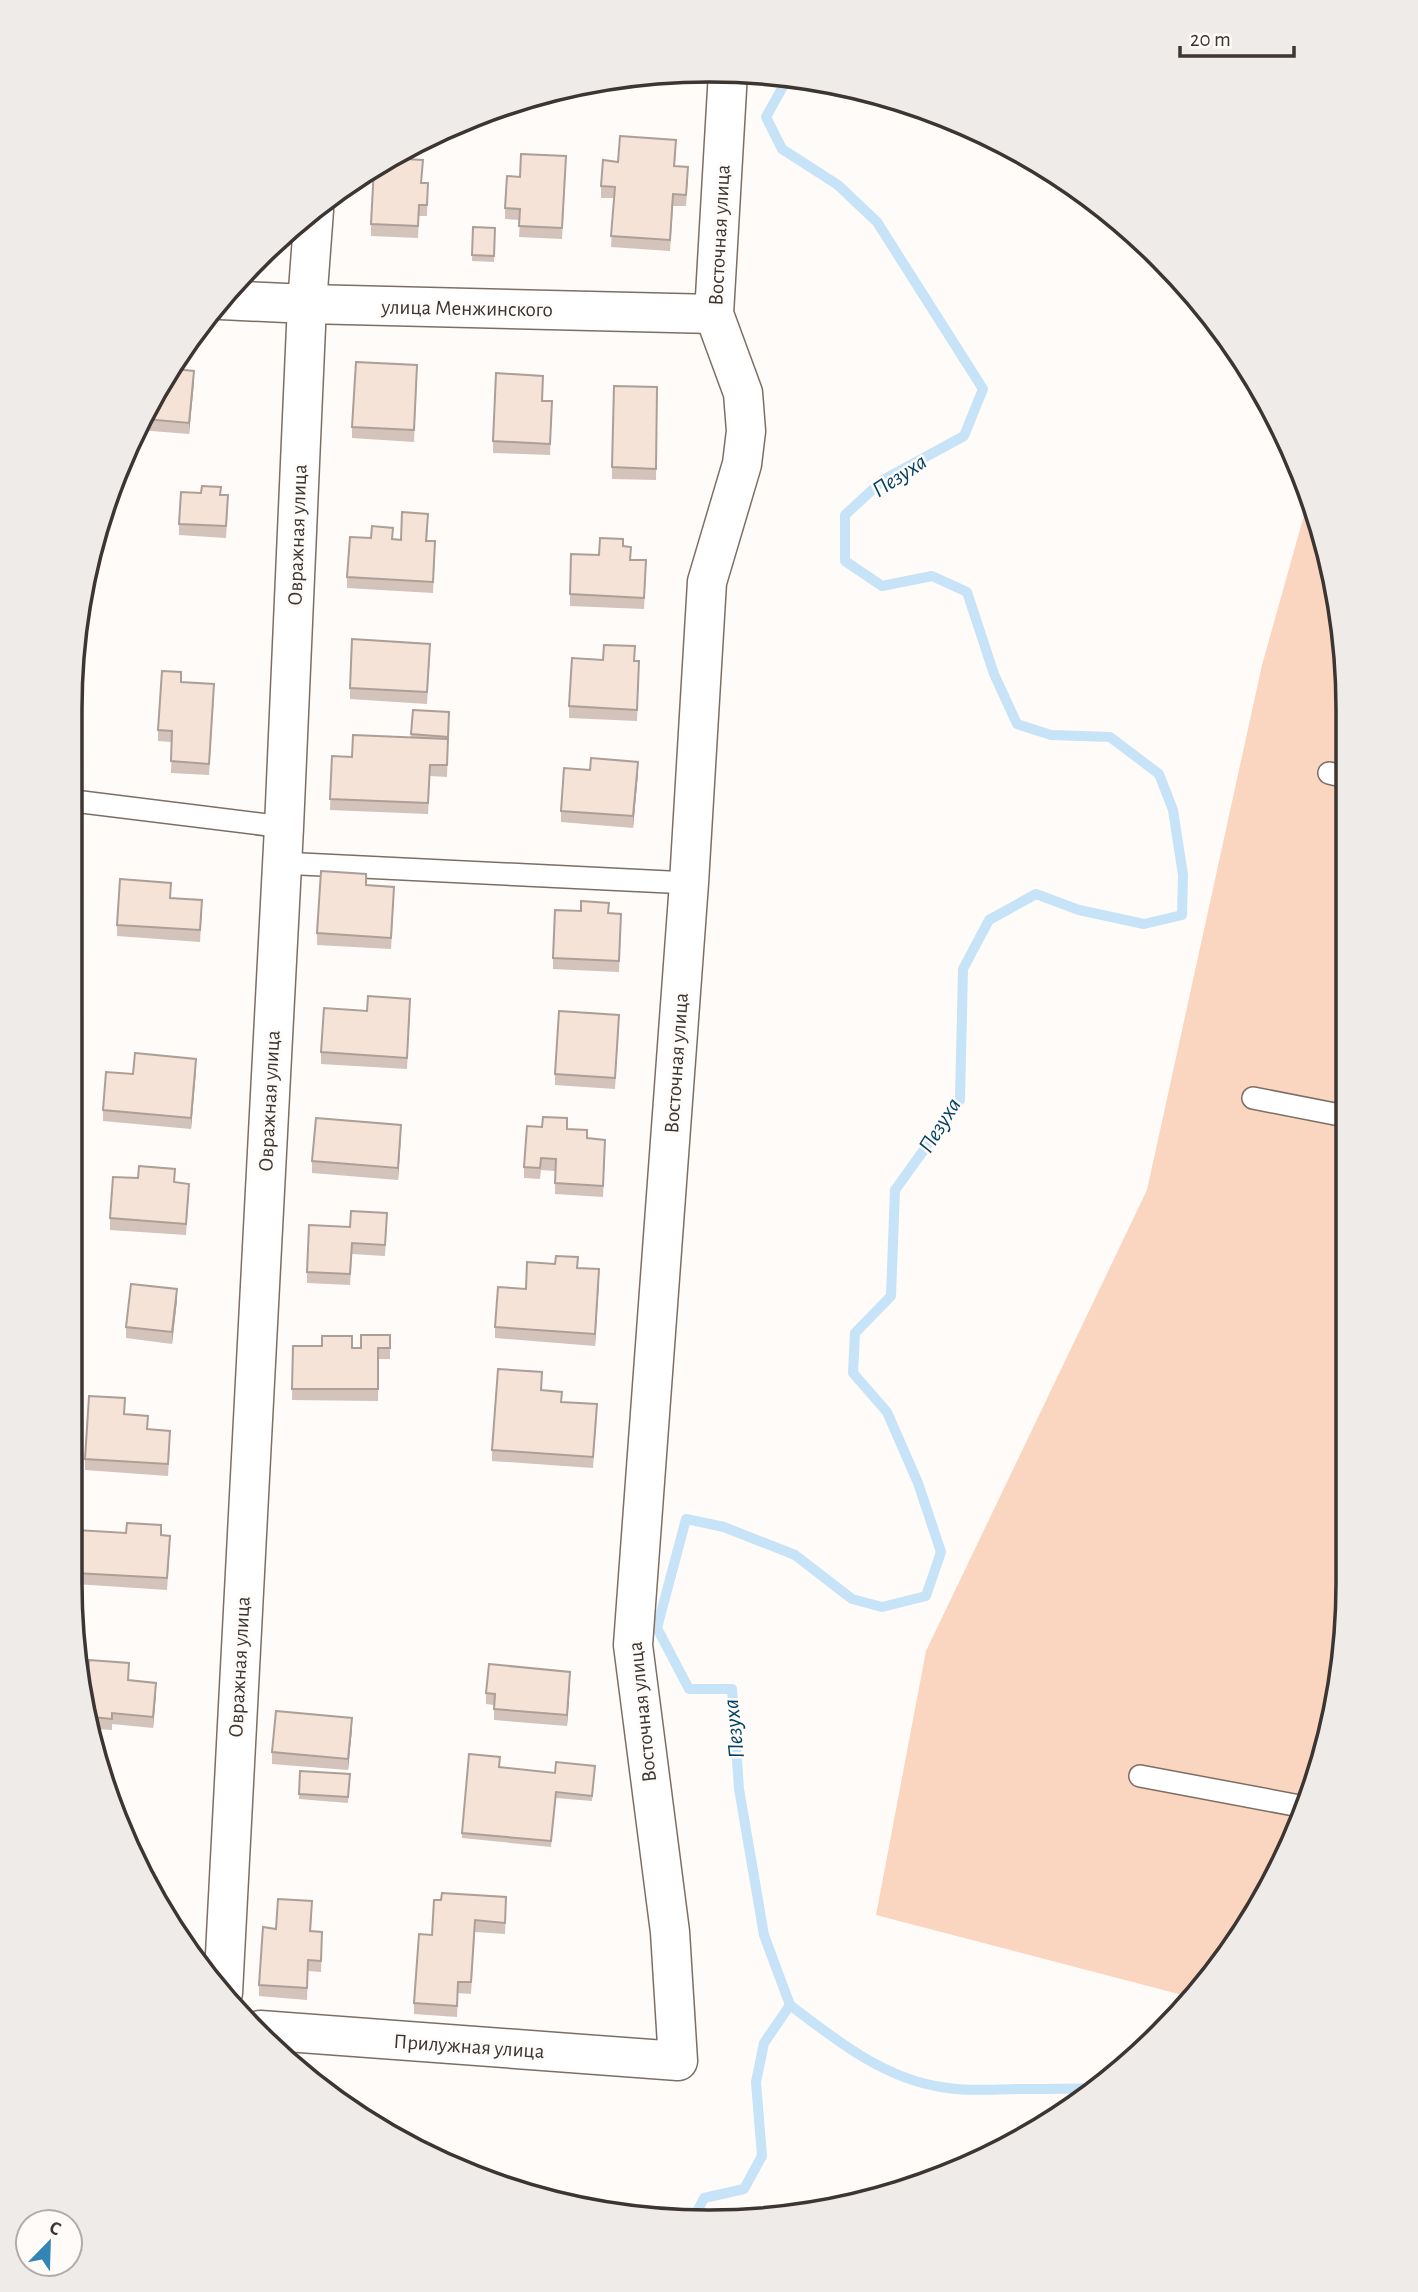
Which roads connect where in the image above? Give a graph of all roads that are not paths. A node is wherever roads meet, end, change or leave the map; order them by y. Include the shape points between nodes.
1 (727, 83) edge
2 (313, 224) edge
3 (234, 301) edge
4 (307, 304) junction
5 (714, 314) junction
6 (82, 802) edge
7 (283, 845) junction
8 (689, 883) junction
9 (1253, 1098) dead end
10 (1336, 1114) edge
11 (1140, 1776) dead end
12 (1294, 1805) edge
13 (224, 1979) edge
14 (271, 2031) edge
15 (678, 2062) joint

1 - 5 street, Восточная улица
2 - 4 street, Овражная улица
3 - 4 street, улица Менжинского
4 - 5 street, улица Менжинского
4 - 7 street, Овражная улица
5 - 8 street, Восточная улица via 743,393 746,431 742,464 707,582
6 - 7 lane
7 - 8 lane
7 - 13 street, Овражная улица
8 - 15 street, Восточная улица via 633,1645 670,1932
9 - 10 lane
11 - 12 lane
14 - 15 street, Прилужная улица

